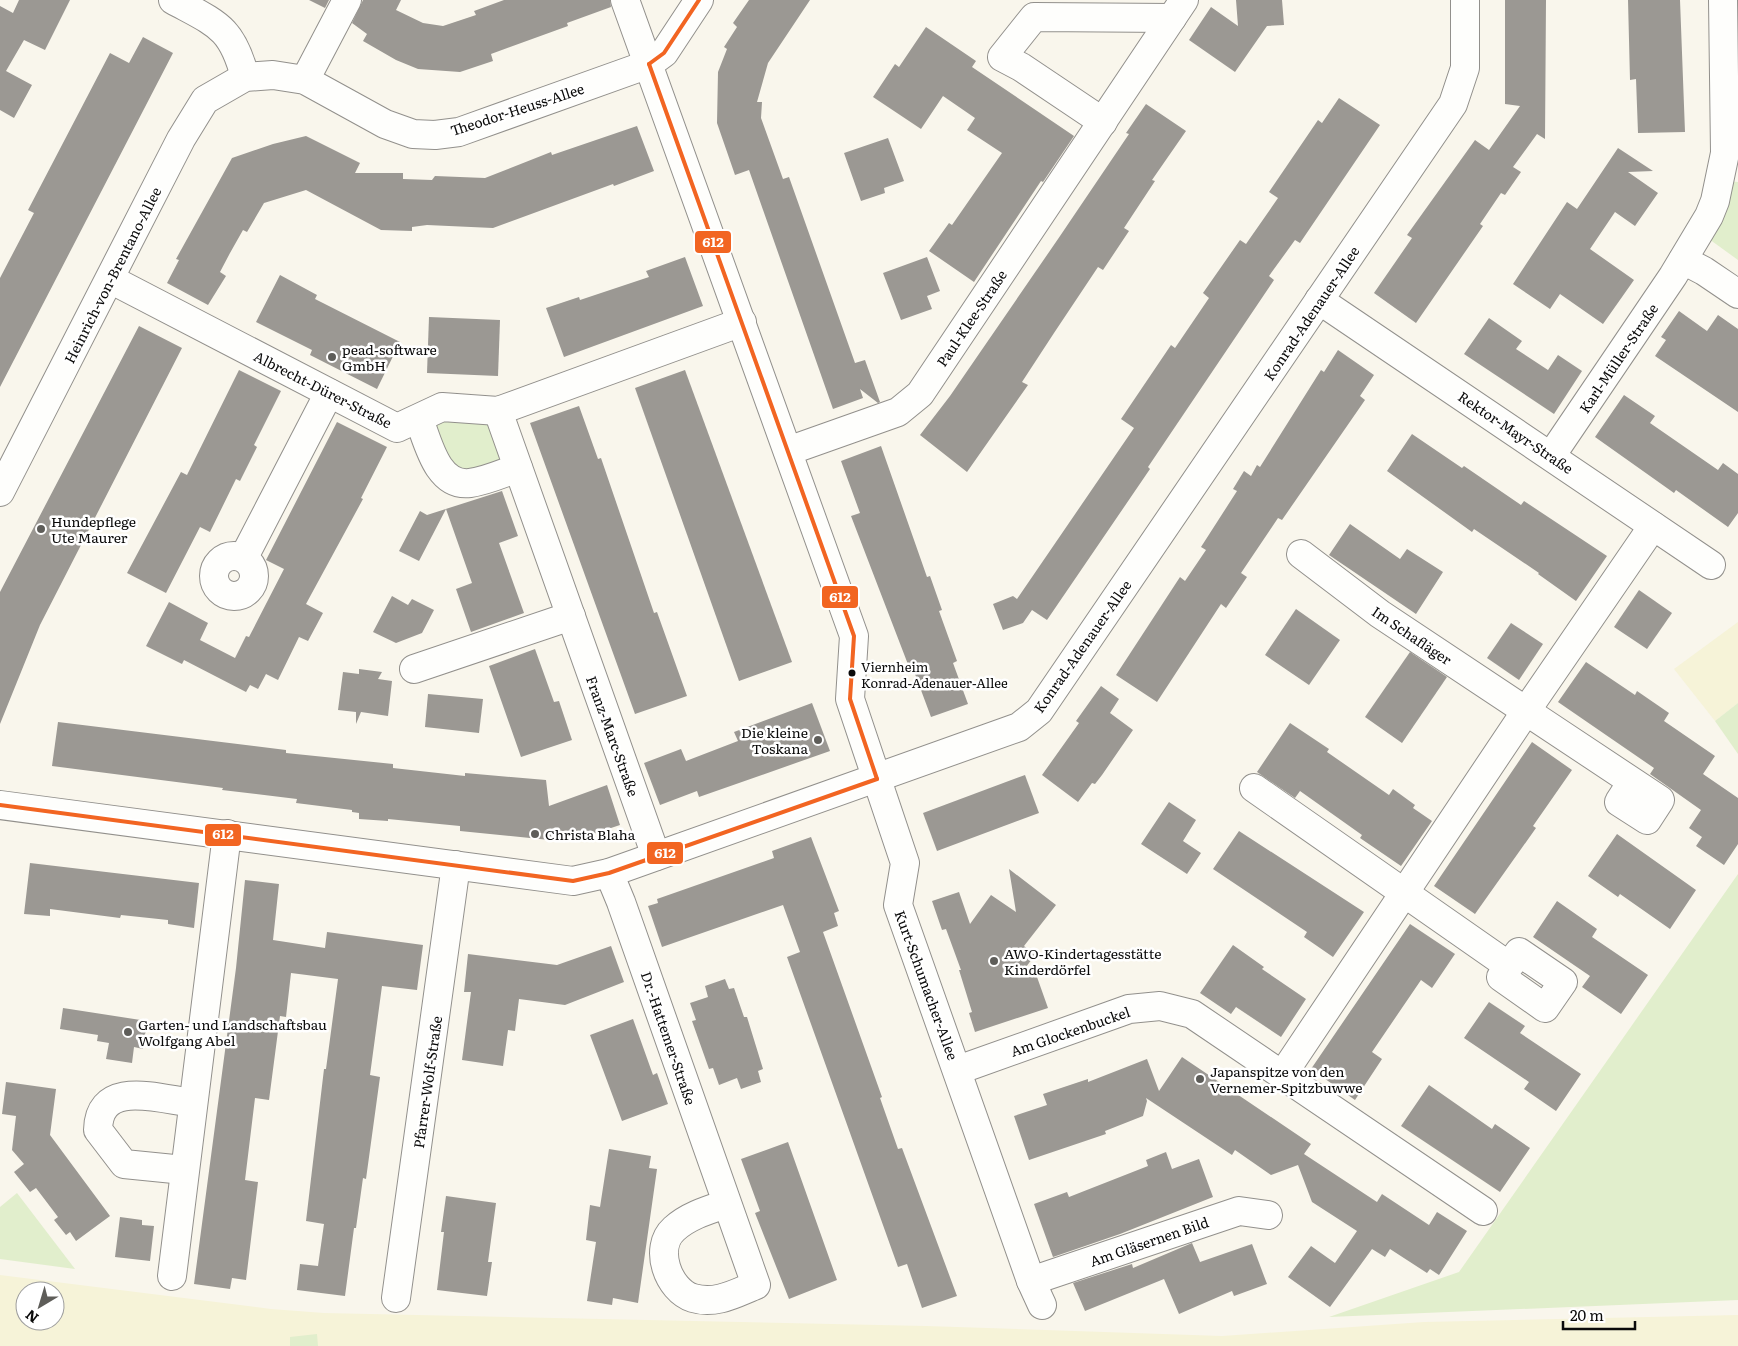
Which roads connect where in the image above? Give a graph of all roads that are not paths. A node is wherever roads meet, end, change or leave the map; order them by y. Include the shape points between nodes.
1 (173, 0) edge
2 (347, 0) edge
3 (625, 0) edge
4 (699, 0) edge
5 (1465, 0) edge
6 (1723, 0) edge
7 (1178, 9) edge
8 (649, 64) junction
9 (245, 78) junction
10 (305, 80) junction
11 (1103, 122) junction
12 (1731, 153) edge
13 (1683, 260) junction
14 (110, 279) junction
15 (1738, 294) edge
16 (1319, 300) junction
17 (742, 322) junction
18 (329, 393) junction
19 (498, 411) junction
20 (420, 419) junction
21 (788, 451) junction
22 (1551, 456) junction
23 (518, 468) junction
24 (0, 492) edge
25 (1653, 526) junction
26 (1301, 554) dead end
27 (244, 557) dead end
28 (1712, 566) dead end
29 (571, 616) junction
30 (414, 669) dead end
31 (1526, 711) junction
32 (877, 779) junction
33 (1632, 782) dead end
34 (1254, 788) dead end
35 (0, 805) edge
36 (227, 834) junction
37 (656, 856) junction
38 (456, 865) junction
39 (608, 873) junction
40 (1405, 893) junction
41 (1509, 966) dead end
42 (958, 1070) junction
43 (1283, 1074) junction
44 (193, 1103) junction
45 (184, 1170) junction
46 (726, 1204) dead end
47 (1483, 1211) dead end
48 (1268, 1216) dead end
49 (172, 1276) dead end
50 (1037, 1293) joint
51 (396, 1298) dead end

1 - 9 street via 223,28 238,51
2 - 10 street
3 - 8 street, Kurt-Schumacher-Allee
4 - 8 street, Theodor-Heuss-Allee via 664,53
5 - 16 street, Konrad-Adenauer-Allee via 1465,68 1453,104
6 - 12 street, Karl-Müller-Straße
7 - 11 street, Paul-Klee-Straße
7 - 11 street, Paul-Klee-Straße via 1034,17 1002,57
8 - 10 street, Theodor-Heuss-Allee via 460,132 435,135 413,134 385,124
8 - 17 street, Kurt-Schumacher-Allee
9 - 10 street, Theodor-Heuss-Allee via 273,74
9 - 14 street, Heinrich-von-Brentano-Allee via 205,100 181,139
11 - 21 street, Paul-Klee-Straße via 920,394 898,412
12 - 13 street, Karl-Müller-Straße via 1712,208
13 - 15 street
13 - 22 street, Karl-Müller-Straße
14 - 18 street, Albrecht-Dürer-Straße
14 - 24 street, Heinrich-von-Brentano-Allee
16 - 22 street, Rektor-Mayr-Straße
16 - 32 street, Konrad-Adenauer-Allee via 1039,711 1019,727
17 - 19 street, Albrecht-Dürer-Straße
17 - 21 street, Kurt-Schumacher-Allee
18 - 20 street, Albrecht-Dürer-Straße via 397,428
18 - 27 street
19 - 20 street, Albrecht-Dürer-Straße via 442,407
19 - 23 street, Franz-Marc-Straße
20 - 23 street via 435,463 448,478 468,484
21 - 32 street, Kurt-Schumacher-Allee via 854,636 850,699
22 - 25 street, Rektor-Mayr-Straße
23 - 29 street, Franz-Marc-Straße
25 - 28 street, Rektor-Mayr-Straße
25 - 31 street
26 - 31 street, Im Schafläger via 1380,614
29 - 30 street
29 - 37 street, Franz-Marc-Straße
31 - 33 street, Im Schafläger
31 - 40 street
32 - 37 street, Konrad-Adenauer-Allee
32 - 42 street, Kurt-Schumacher-Allee via 905,863 898,905
34 - 40 street
35 - 36 street, Konrad-Adenauer-Allee
36 - 38 street, Konrad-Adenauer-Allee
36 - 44 street
37 - 39 street, Konrad-Adenauer-Allee
38 - 39 street, Konrad-Adenauer-Allee via 573,881
38 - 51 street, Pfarrer-Wolf-Straße
39 - 46 street, Dr.-Hattemer-Straße
40 - 41 street
40 - 43 street
42 - 43 street, Am Glockenbuckel via 1129,1009 1160,1006 1192,1014
42 - 50 street, Kurt-Schumacher-Allee
43 - 47 street, Am Glockenbuckel
44 - 45 street
44 - 45 street via 127,1095 111,1099 98,1115 98,1130 124,1164
45 - 49 street
48 - 50 street, Am Gläsernen Bild via 1239,1211

